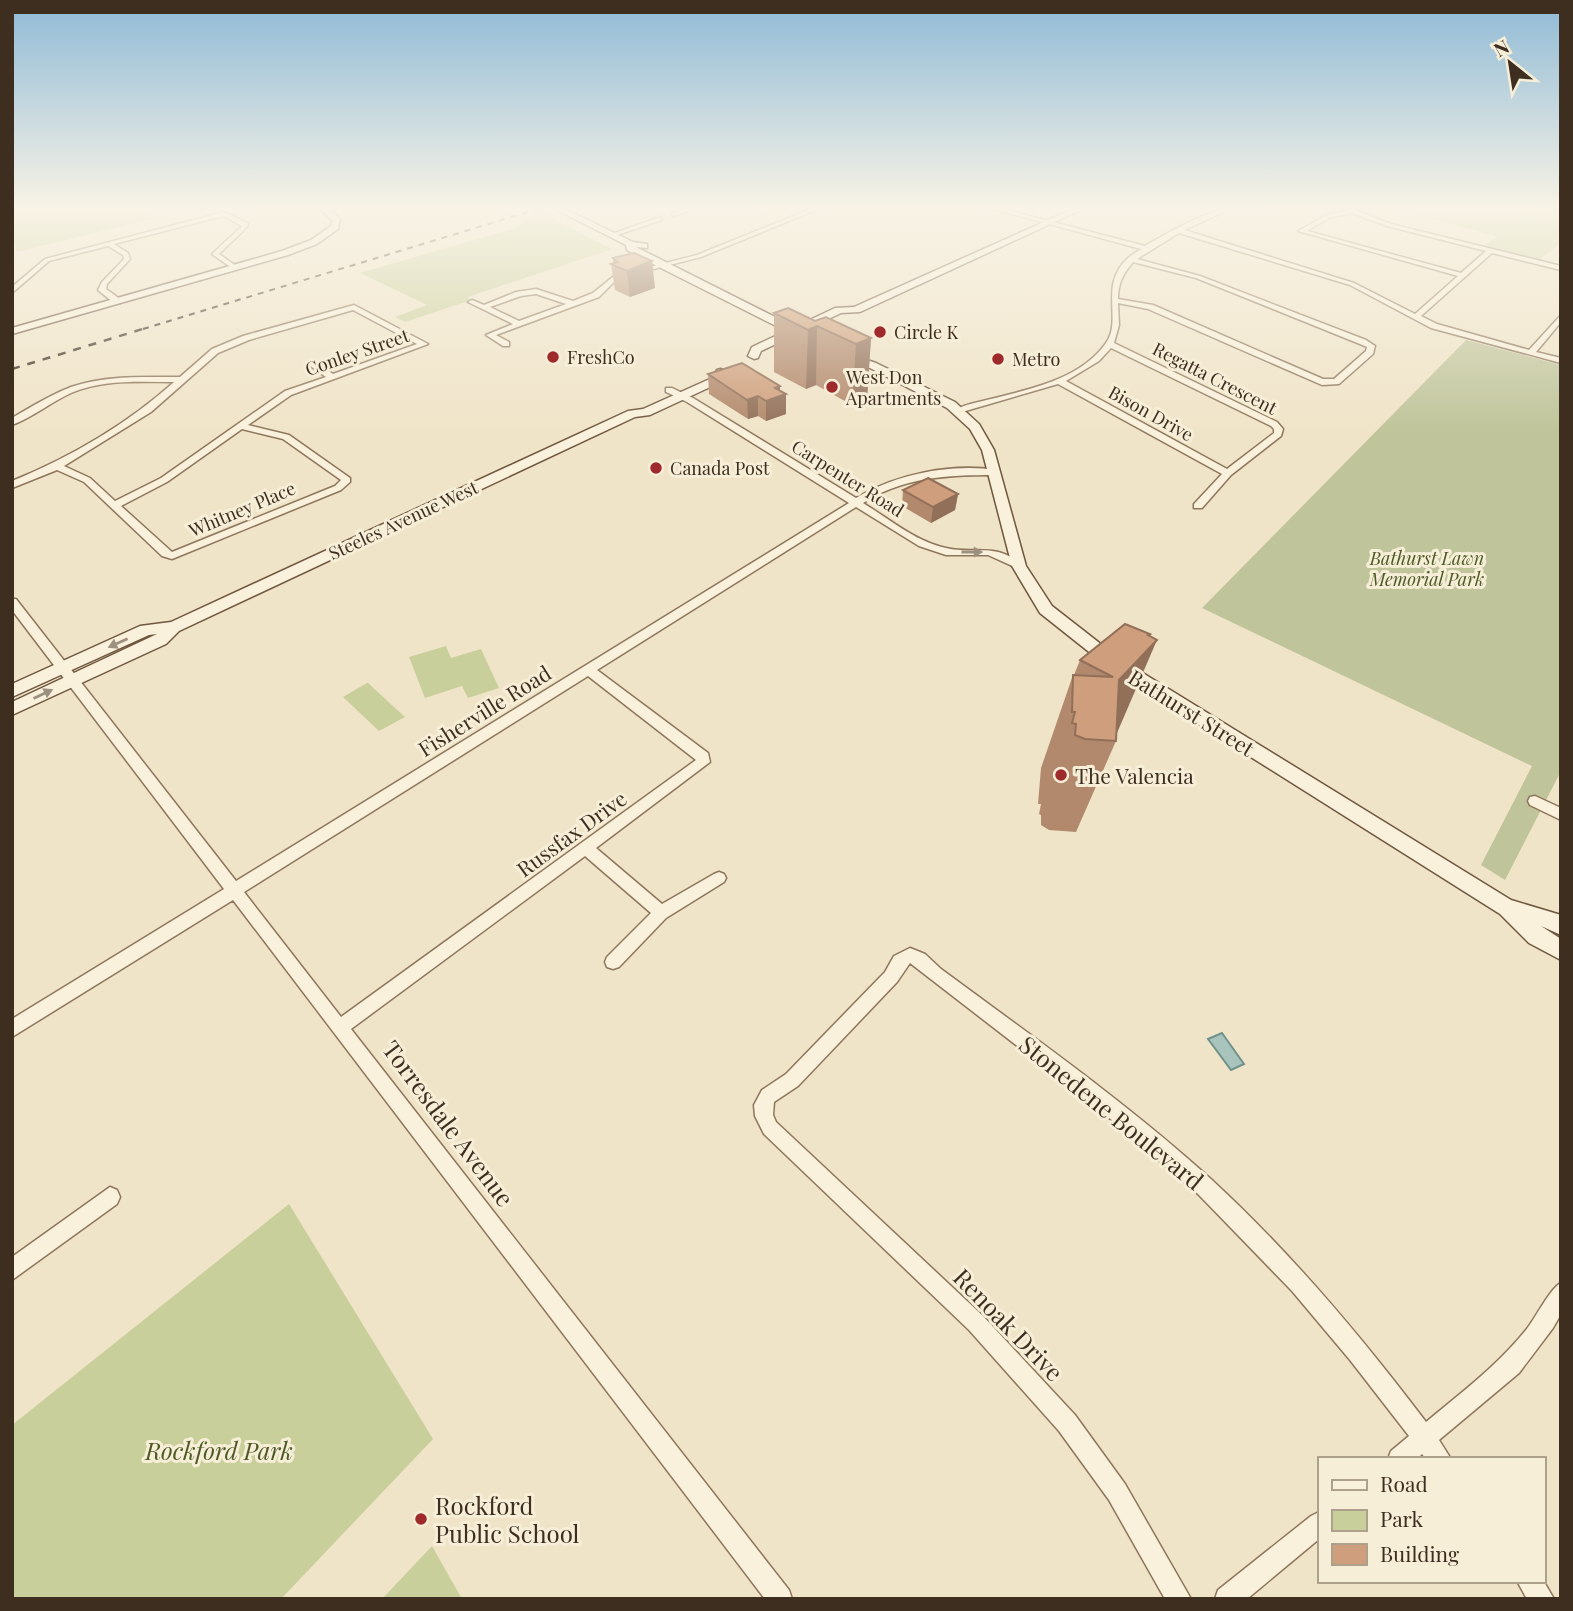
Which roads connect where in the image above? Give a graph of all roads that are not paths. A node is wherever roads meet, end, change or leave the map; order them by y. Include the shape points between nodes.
1 (104, 283) edge
2 (177, 283) edge
3 (609, 283) edge
4 (709, 283) edge
5 (916, 283) edge
6 (1116, 283) edge
7 (1215, 283) edge
8 (1349, 283) edge
9 (1453, 283) edge
10 (117, 300) junction
11 (1114, 300) junction
12 (472, 302) dead end
13 (571, 303) junction
14 (484, 307) junction
15 (1416, 317) junction
16 (1561, 317) edge
17 (517, 323) junction
18 (12, 331) edge
19 (806, 332) junction
20 (506, 344) dead end
21 (1110, 344) junction
22 (840, 349) edge
23 (1531, 353) junction
24 (1561, 361) edge
25 (312, 363) dead end
26 (721, 372) junction
27 (332, 377) junction
28 (182, 380) junction
29 (1058, 380) junction
30 (669, 390) junction
31 (682, 395) junction
32 (958, 410) junction
33 (632, 414) junction
34 (12, 422) edge
35 (240, 426) junction
36 (57, 466) junction
37 (993, 472) junction
38 (1228, 473) junction
39 (12, 485) edge
40 (856, 503) junction
41 (114, 505) junction
42 (1198, 506) dead end
43 (1019, 566) junction
44 (12, 602) edge
45 (588, 669) junction
46 (69, 673) junction
47 (12, 691) edge
48 (12, 709) edge
49 (1535, 801) dead end
50 (1561, 815) edge
51 (586, 848) junction
52 (719, 878) dead end
53 (235, 890) junction
54 (1507, 908) junction
55 (661, 913) junction
56 (1561, 926) edge
57 (1561, 950) edge
58 (613, 962) dead end
59 (341, 1026) junction
60 (12, 1029) edge
61 (764, 1116) joint
62 (110, 1197) dead end
63 (12, 1270) edge
64 (1561, 1293) edge
65 (1425, 1438) junction
66 (1401, 1457) edge
67 (1439, 1457) edge
68 (1318, 1525) edge
69 (1530, 1583) edge
70 (780, 1599) edge
71 (1179, 1599) edge
72 (1227, 1599) edge
73 (1542, 1599) edge

1 - 10 street via 102,290
2 - 10 main road
3 - 13 street via 596,295
4 - 19 main road
5 - 19 main road, Steeles Avenue West via 856,310 856,315
6 - 11 street
7 - 11 street via 1363,342 1371,346 1370,352 1336,382 1322,382 1150,307
8 - 15 street
9 - 15 street
10 - 18 main road
11 - 21 street via 1116,324
12 - 14 street
13 - 14 street via 536,290
13 - 17 street
14 - 17 street
15 - 23 street
16 - 23 street
17 - 20 street via 490,335
19 - 26 main road, Steeles Avenue West via 765,356
21 - 29 street via 1090,364
21 - 38 street, Regatta Crescent via 1279,429
22 - 32 main road, Bathurst Street
23 - 24 street
25 - 27 street
26 - 30 main road, Steeles Avenue West via 703,374
26 - 31 main road, Steeles Avenue West via 717,380
27 - 28 street, Conley Street via 424,344 359,307 347,307 229,344 203,359
27 - 35 street, Conley Street via 288,393
28 - 34 street via 113,380 88,385
28 - 36 street, Conley Street via 148,410
29 - 32 street
29 - 38 street, Bison Drive
30 - 31 street, Carpenter Road
30 - 33 main road, Steeles Avenue West via 635,406
31 - 33 main road, Steeles Avenue West
31 - 40 street, Carpenter Road
32 - 37 main road, Bathurst Street via 984,442
33 - 46 main road, Steeles Avenue West via 174,627 160,640
35 - 41 street, Conley Street via 164,480
35 - 41 street, Whitney Place via 286,437 346,480 338,488 172,556
36 - 39 street, Conley Street
36 - 41 street, Whitney Place via 87,480
37 - 40 street, Fisherville Road via 930,474 903,480
37 - 43 main road, Bathurst Street
38 - 42 street, Regatta Crescent
40 -> 43 street, Carpenter Road via 923,544 946,552 990,552
40 - 45 street, Fisherville Road
43 - 54 main road, Bathurst Street via 1046,609 1114,663
44 - 46 street, Torresdale Avenue
45 - 51 street, Russfax Drive via 704,758
45 - 53 street, Fisherville Road
46 - 47 main road, Steeles Avenue West
48 -> 46 main road, Steeles Avenue West
46 - 53 street, Torresdale Avenue
49 - 50 street
51 - 55 street
51 - 59 street, Russfax Drive
52 - 55 street
53 - 59 street, Torresdale Avenue
53 - 60 street, Fisherville Road
54 - 56 main road, Bathurst Street
54 - 57 main road, Bathurst Street via 1537,936
55 - 58 street
59 - 70 street, Torresdale Avenue
61 - 65 street, Stonedene Boulevard via 768,1096 792,1080 891,977 901,959 917,957 1112,1108 1205,1187 1326,1313
61 - 71 street, Renoak Drive via 770,1128 976,1323 1067,1423 1116,1492
62 - 63 street
64 - 65 street via 1511,1366
65 - 66 street
65 - 67 street, Stonedene Boulevard
68 - 72 street
69 - 73 street

